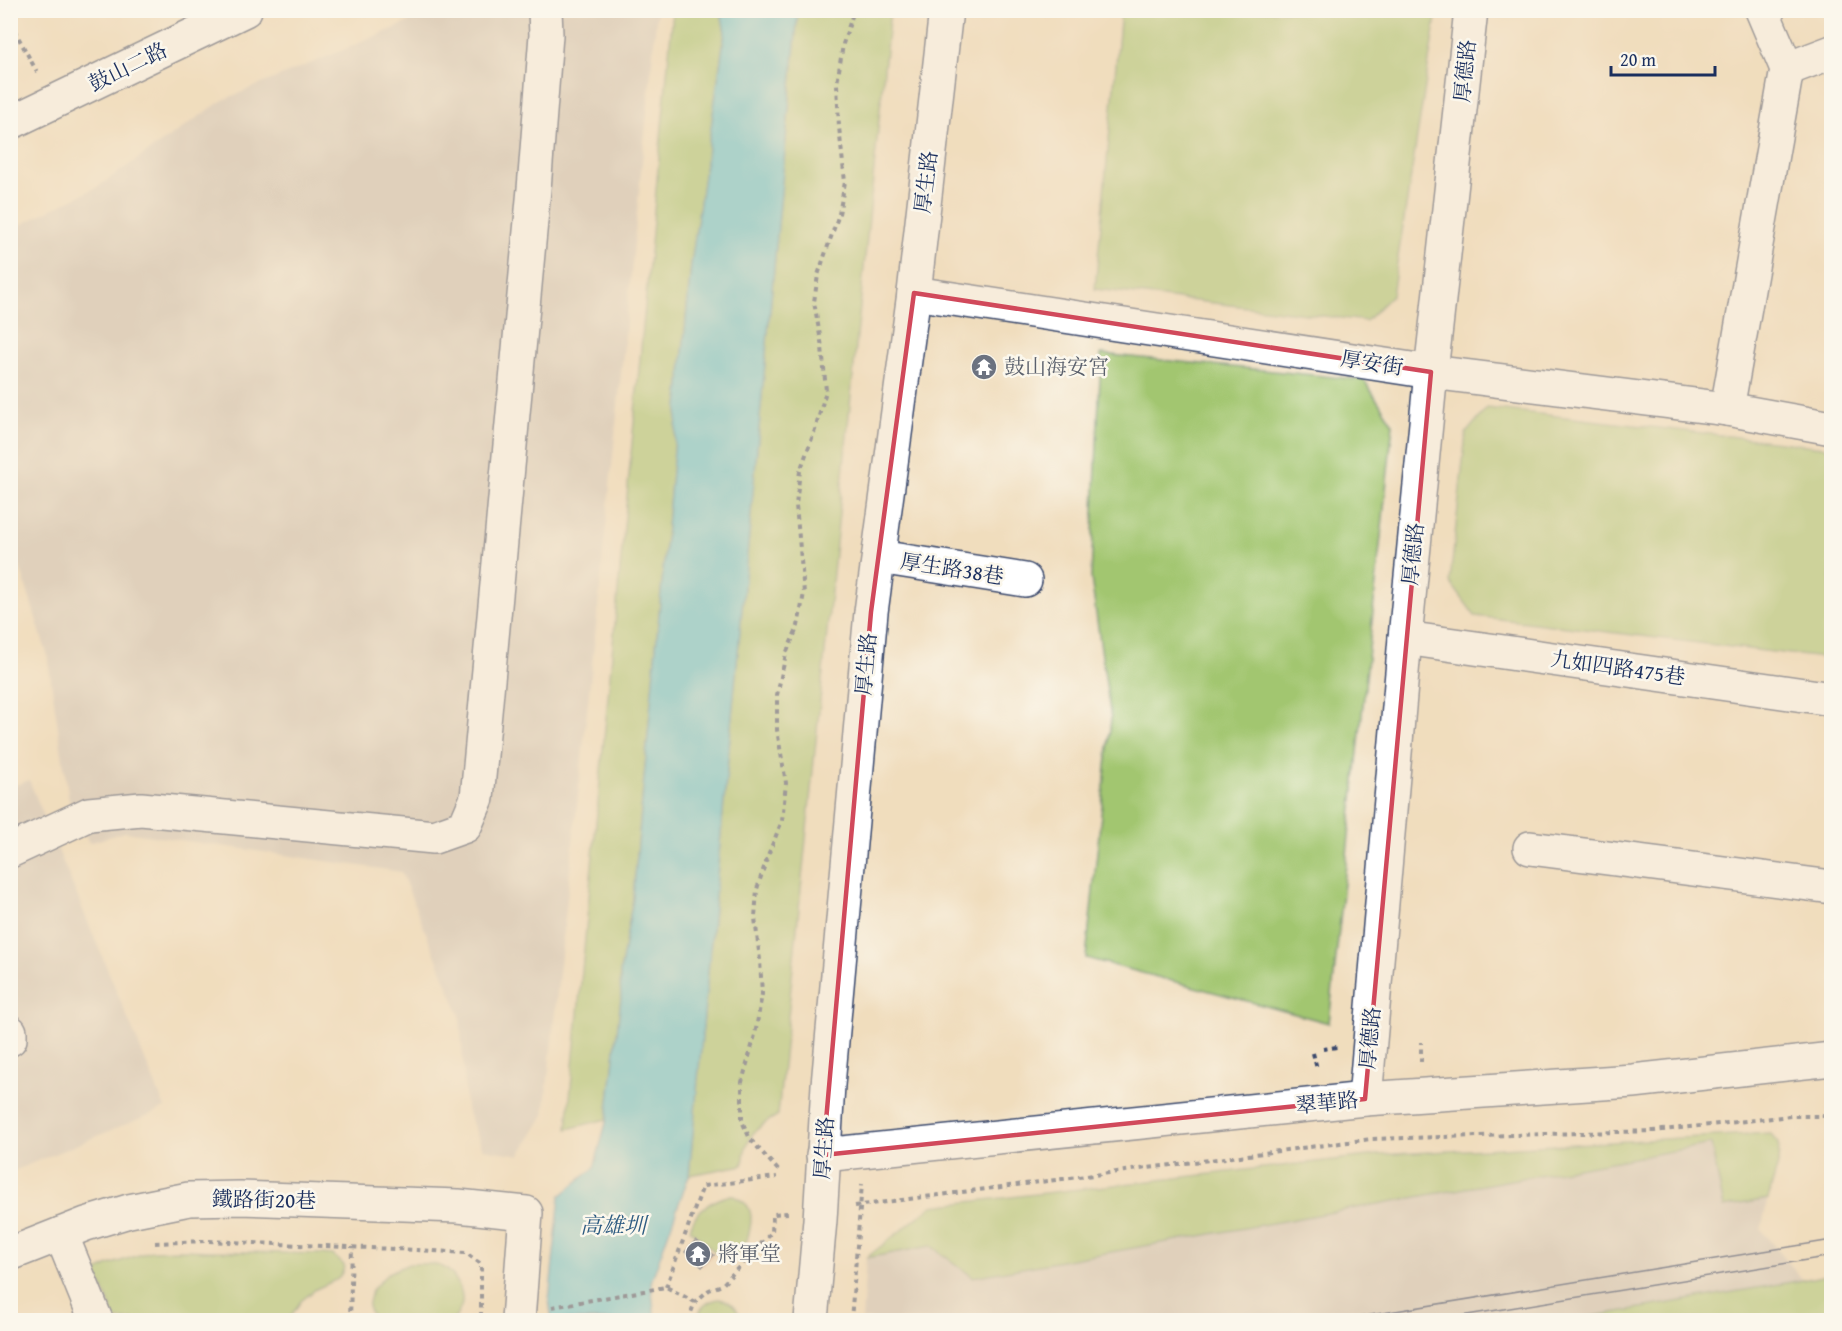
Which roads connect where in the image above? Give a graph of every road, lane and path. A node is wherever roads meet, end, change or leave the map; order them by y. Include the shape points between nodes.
1 (245, 10) edge
2 (545, 10) edge
3 (854, 10) edge
4 (946, 10) edge
5 (1471, 10) edge
6 (1762, 10) edge
7 (10, 22) edge
8 (1832, 52) edge
9 (1787, 69) junction
10 (40, 78) dead end
11 (10, 123) edge
12 (914, 293) junction
13 (1431, 372) junction
14 (1727, 409) junction
15 (1832, 428) edge
16 (879, 557) junction
17 (1025, 580) dead end
18 (1405, 638) junction
19 (1832, 699) edge
20 (1530, 848) dead end
21 (10, 851) edge
22 (1832, 886) edge
23 (10, 1032) edge
24 (10, 1039) edge
25 (1832, 1059) edge
26 (1365, 1099) junction
27 (1832, 1116) edge
28 (824, 1155) junction
29 (778, 1170) dead end
30 (777, 1177) dead end
31 (860, 1206) junction
32 (820, 1210) junction
33 (61, 1234) junction
34 (150, 1243) dead end
35 (352, 1247) junction
36 (10, 1254) edge
37 (666, 1287) junction
38 (695, 1302) junction
39 (531, 1315) edge
40 (96, 1320) edge
41 (350, 1320) edge
42 (481, 1320) edge
43 (688, 1320) edge
44 (811, 1320) edge
45 (851, 1320) edge

1 - 11 street, 鼓山二路
2 - 21 street via 534,189 477,798 465,826 435,837 141,808 88,814
3 - 29 path via 843,44 837,84 845,182 814,302 825,391 800,471 796,505 804,593 777,695 777,730 786,783 782,821 757,889 755,918 762,994 742,1082 742,1121 750,1139
4 - 12 street, 厚生路
5 - 13 street, 厚德路
6 - 9 street
7 - 10 path
8 - 9 street
9 - 14 street
12 - 13 street, 厚安街
12 - 16 street, 厚生路
13 - 14 street, 厚安街
13 - 18 street, 厚德路
14 - 15 street, 厚安街
16 - 17 street, 厚生路38巷
16 - 28 street, 厚生路
18 - 19 street, 九如四路475巷
18 - 26 street, 厚德路
20 - 22 street
23 - 24 street
25 - 26 street, 翠華路 via 1634,1081
26 - 28 street, 翠華路
27 - 31 path via 1791,1116 1654,1131 1371,1139
28 - 32 street, 厚生路
30 - 37 path via 703,1186
31 - 32 path
31 - 45 path
32 - 38 path via 773,1214 772,1232 722,1285
32 - 44 street, 厚生路
33 - 36 street, 鐵路街20巷
33 - 39 street, 鐵路街20巷 via 129,1211 189,1199 458,1206 526,1213
33 - 40 street
34 - 35 path via 207,1241
35 - 41 path
35 - 42 path via 466,1253 481,1264
37 - 38 path
37 - 39 path
38 - 43 path

